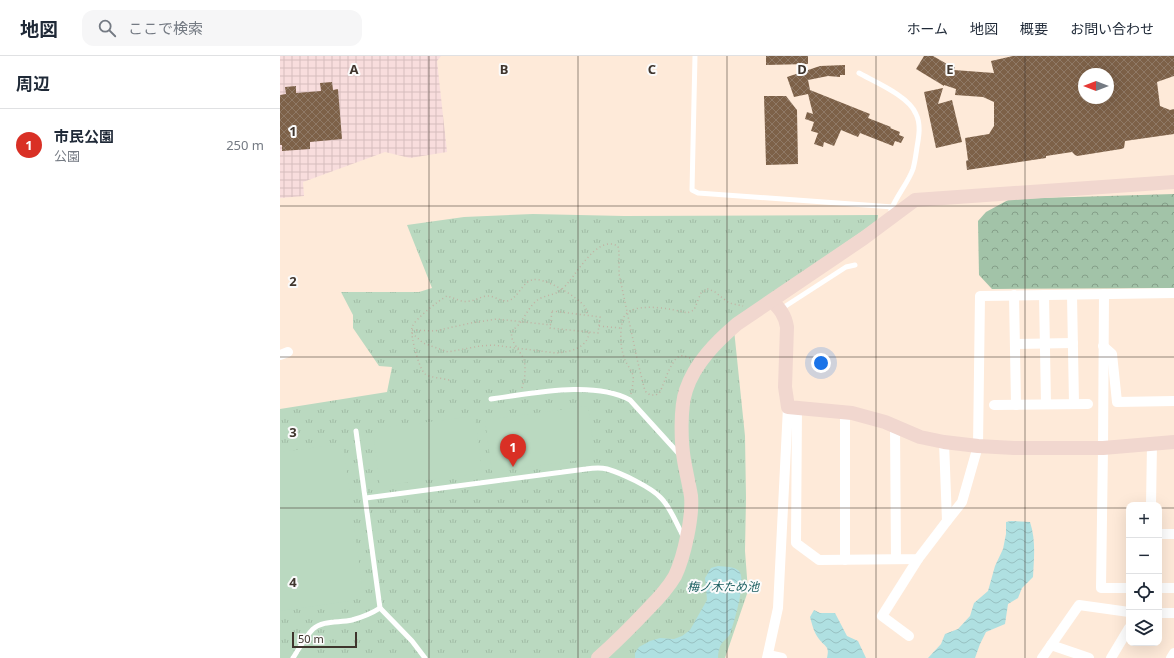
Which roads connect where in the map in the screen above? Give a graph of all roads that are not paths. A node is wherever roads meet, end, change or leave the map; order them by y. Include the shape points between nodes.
1 (695, 56) edge
2 (859, 73) dead end
3 (1174, 182) edge
4 (893, 207) junction
5 (887, 222) junction
6 (855, 265) dead end
7 (1174, 293) edge
8 (1104, 294) junction
9 (1014, 295) junction
10 (1044, 295) junction
11 (1072, 295) junction
12 (771, 306) junction
13 (1073, 342) junction
14 (1045, 343) junction
15 (1015, 344) junction
16 (1104, 346) junction
17 (491, 399) dead end
18 (1174, 401) edge
19 (1046, 404) junction
20 (1074, 404) junction
21 (1088, 404) dead end
22 (994, 405) dead end
23 (1016, 405) junction
24 (792, 407) junction
25 (845, 412) junction
26 (895, 426) junction
27 (356, 431) dead end
28 (944, 442) junction
29 (1174, 442) edge
30 (1152, 444) junction
31 (978, 446) junction
32 (1103, 448) junction
33 (684, 458) junction
34 (366, 498) junction
35 (1151, 502) edge
36 (947, 521) junction
37 (1162, 534) edge
38 (1174, 534) edge
39 (685, 540) junction
40 (896, 559) junction
41 (918, 559) junction
42 (845, 560) junction
43 (1126, 588) edge
44 (1162, 588) edge
45 (1174, 588) edge
46 (380, 608) junction
47 (1126, 612) edge
48 (1162, 613) edge
49 (1174, 613) edge
50 (1126, 633) edge
51 (909, 636) dead end
52 (1051, 645) junction
53 (1174, 653) edge
54 (768, 657) edge
55 (294, 658) edge
56 (425, 658) edge
57 (598, 658) edge
58 (782, 658) edge
59 (1042, 658) edge
60 (1090, 658) edge
61 (1111, 658) edge
62 (1171, 658) edge

1 - 4 lane via 692,190 698,193
2 - 4 lane via 906,102 913,108 918,119 913,168
3 - 5 street via 915,200
4 - 5 lane
5 - 12 street
6 - 12 lane via 846,267
7 - 8 street
8 - 11 street
8 - 16 street
9 - 10 street
9 - 15 street
9 - 31 street via 980,296
10 - 11 street
10 - 14 street
11 - 13 street
12 - 24 street via 783,313 787,327 785,387
12 - 33 street via 737,324 720,339 700,363 686,389 683,403
13 - 14 street
13 - 20 street
14 - 15 street
14 - 19 street
15 - 23 street
16 - 18 street via 1112,354 1117,402
16 - 32 street
17 - 33 lane via 574,389 620,394 630,400
19 - 20 street
19 - 23 street
20 - 21 street
22 - 23 street
24 - 25 street
24 - 42 street via 796,543 819,560
24 - 54 street via 778,608
25 - 26 street
25 - 42 street
26 - 28 street via 920,437
26 - 40 street
27 - 34 lane
28 - 31 street
28 - 36 street
29 - 30 street
30 - 32 street
30 - 35 street
31 - 32 street
31 - 36 street via 962,502
32 - 43 street via 1101,588
33 - 39 street via 691,497
34 - 39 lane via 606,468 661,498
34 - 46 lane
36 - 41 street
37 - 38 street
39 - 57 street via 675,576 667,588 635,624
40 - 41 street
40 - 42 street
41 - 51 street via 882,616
44 - 45 street
46 - 55 lane via 350,621 319,625 312,630
46 - 56 lane
47 - 52 street via 1079,605
48 - 49 street
50 - 61 street
52 - 59 street
52 - 60 street
53 - 62 street
54 - 58 street

